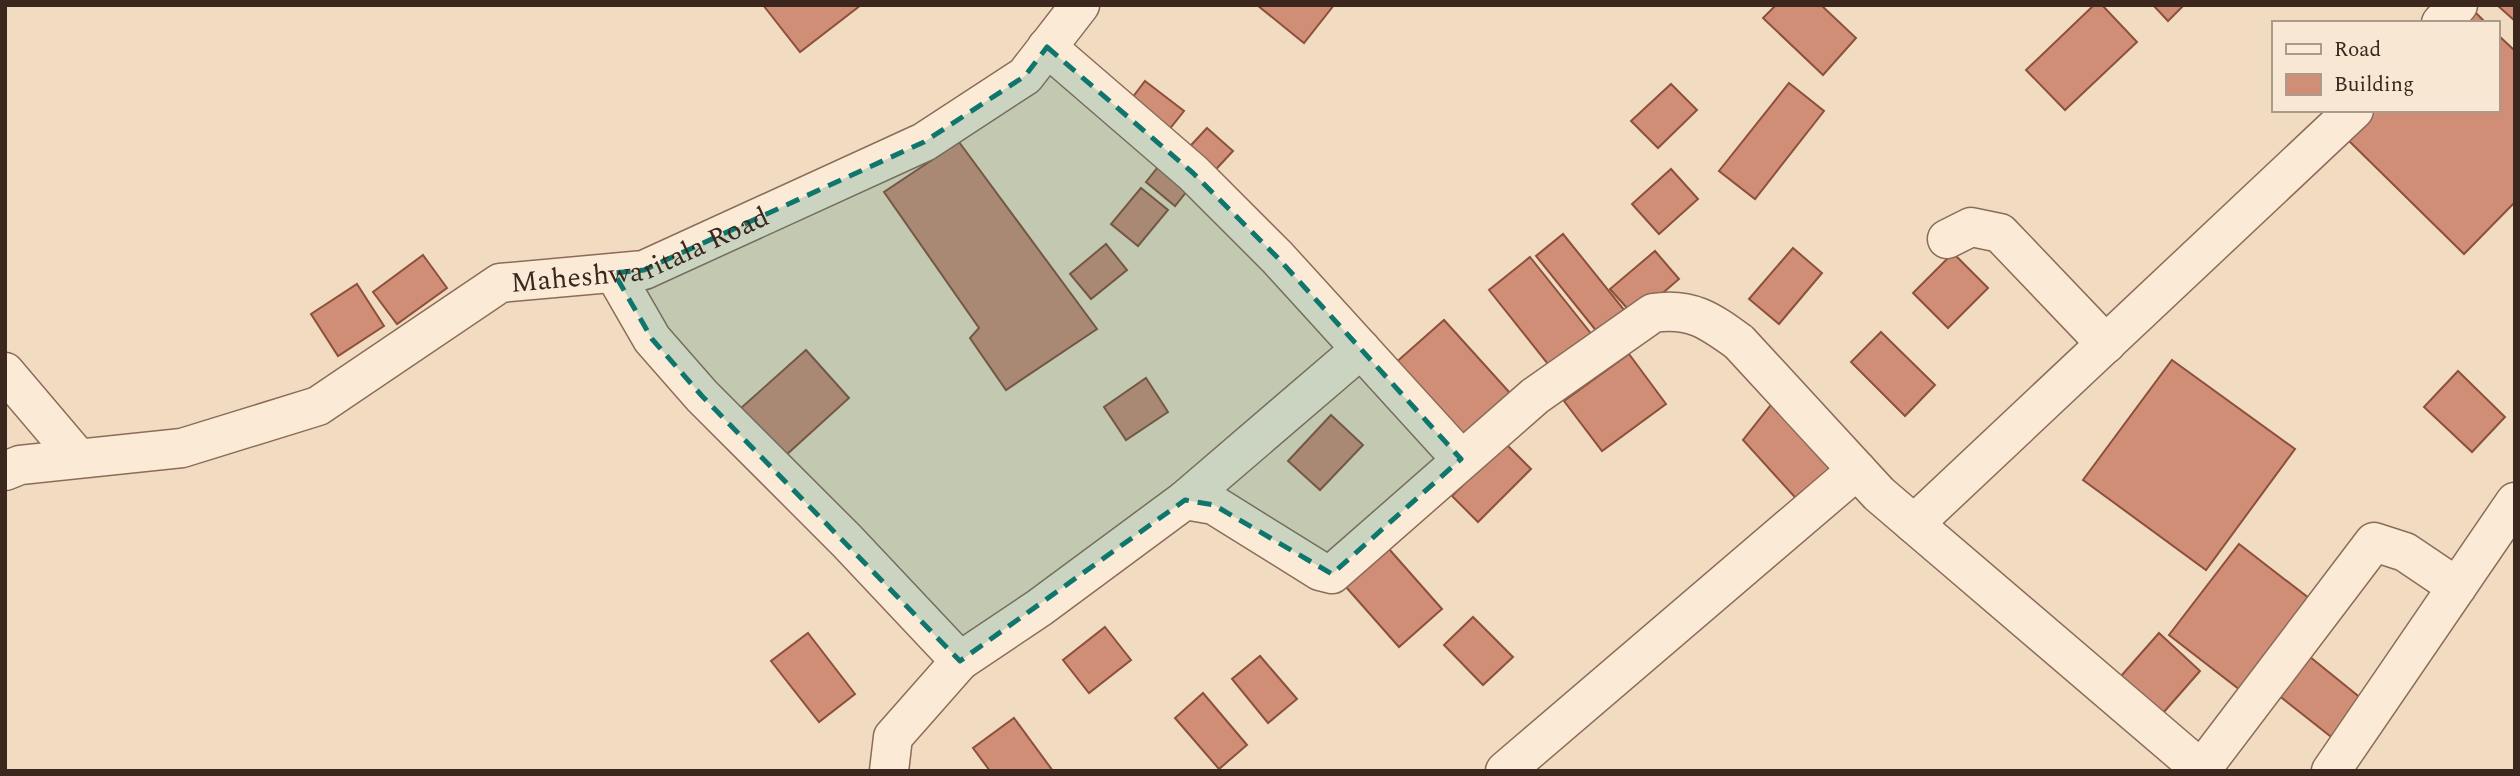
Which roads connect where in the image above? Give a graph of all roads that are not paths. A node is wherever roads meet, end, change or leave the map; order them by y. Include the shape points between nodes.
1 (1080, 5) edge
2 (1047, 47) junction
3 (2352, 112) edge
4 (1947, 239) dead end
5 (614, 272) junction
6 (2106, 344) junction
7 (1361, 349) junction
8 (5, 372) edge
9 (78, 458) junction
10 (1461, 459) junction
11 (1857, 470) junction
12 (5, 471) edge
13 (1185, 500) junction
14 (2515, 502) edge
15 (1914, 524) junction
16 (2457, 587) junction
17 (960, 661) junction
18 (2202, 770) edge
19 (889, 771) edge
20 (1505, 771) edge
21 (2331, 771) edge

1 - 2 street, Maheshwaritala Road
2 - 5 street, Maheshwaritala Road via 1025,76 924,142 644,270
2 - 7 street via 1193,173
3 - 6 street
4 - 6 street via 1971,227 2000,233
5 - 9 street, Maheshwaritala Road via 500,283 318,405 182,448
5 - 17 street via 652,339 702,396
6 - 15 street
7 - 10 street
7 - 13 street
8 - 9 street
9 - 12 street, Maheshwaritala Road
10 - 11 street via 1535,396 1653,313 1670,310 1691,313 1739,342
10 - 13 street via 1332,574 1214,505
11 - 15 street
11 - 20 street
13 - 17 street
14 - 16 street
15 - 18 street
16 - 18 street via 2405,552 2374,542
16 - 21 street
17 - 19 street via 893,737

